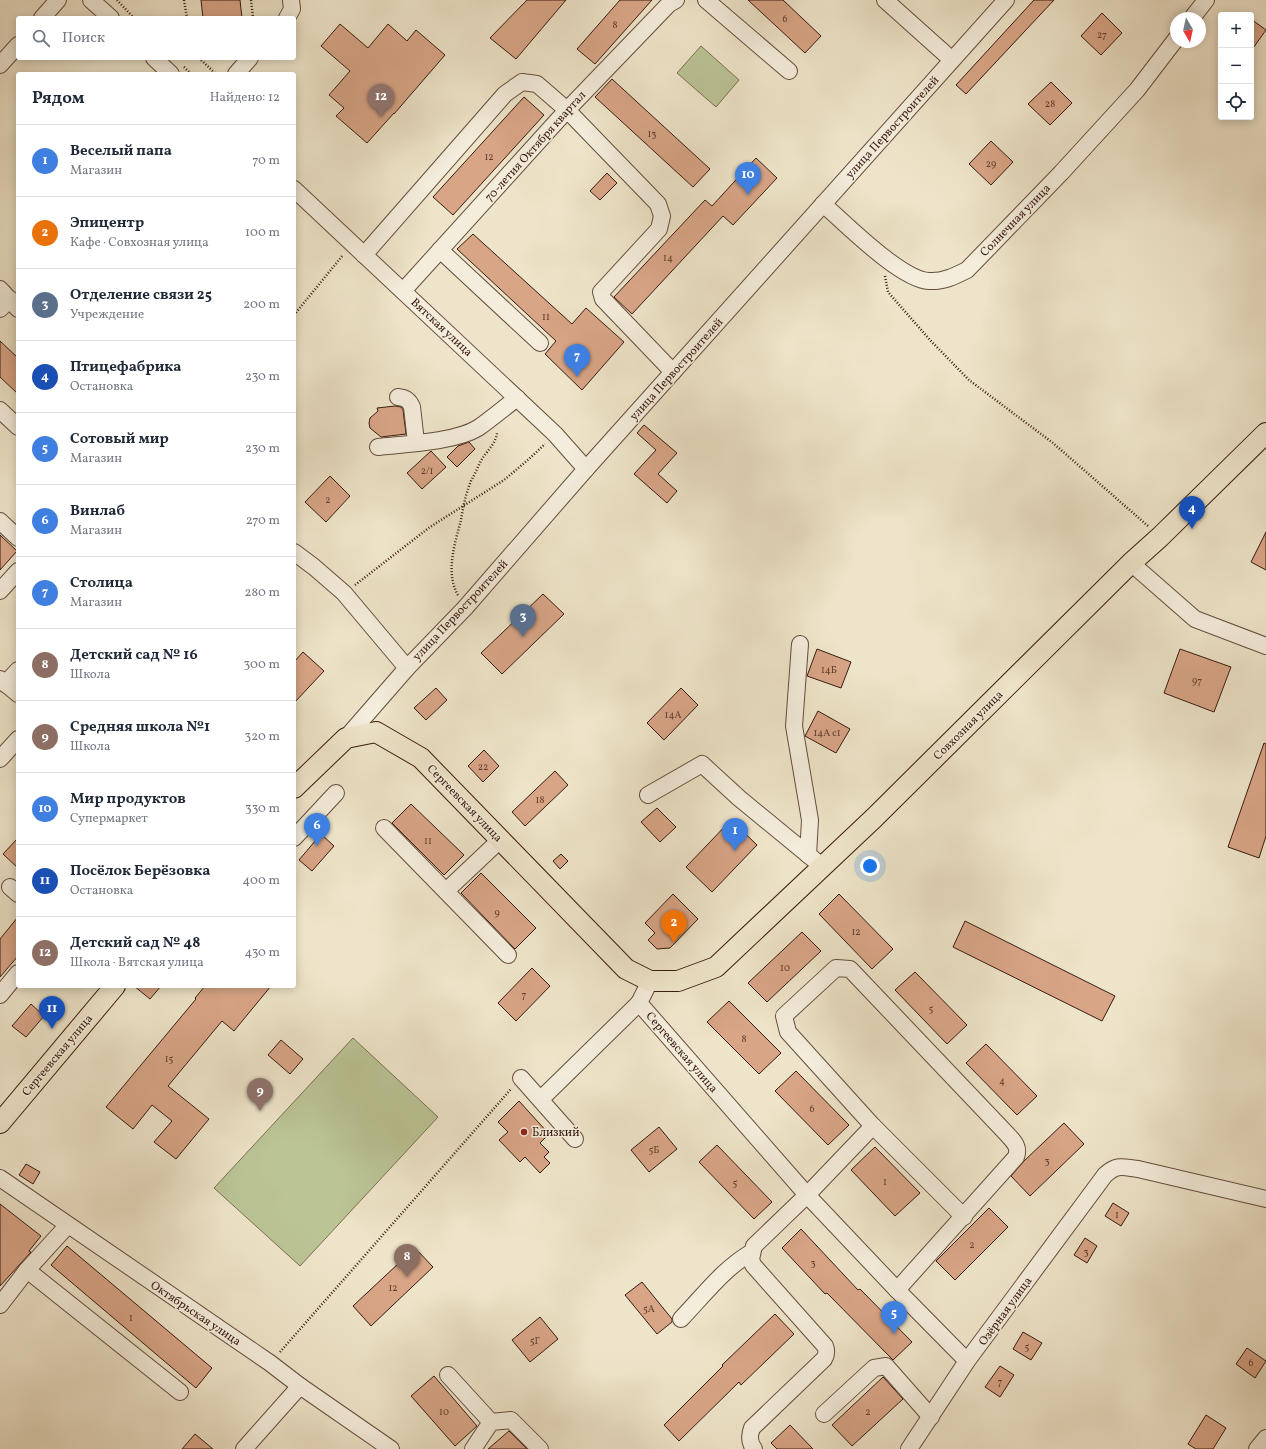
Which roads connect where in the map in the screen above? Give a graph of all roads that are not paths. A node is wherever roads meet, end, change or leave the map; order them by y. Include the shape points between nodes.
1 (58, 0) edge
2 (91, 0) edge
3 (291, 0) edge
4 (706, 0) edge
5 (885, 0) edge
6 (1006, 0) edge
7 (1206, 0) edge
8 (672, 2) edge
9 (1197, 12) edge
10 (44, 16) edge
11 (109, 16) edge
12 (288, 16) edge
13 (16, 47) edge
14 (1170, 47) edge
15 (156, 60) edge
16 (248, 60) edge
17 (952, 60) junction
18 (0, 65) edge
19 (789, 71) dead end
20 (169, 72) edge
21 (238, 72) edge
22 (567, 110) junction
23 (296, 191) edge
24 (823, 204) junction
25 (440, 250) junction
26 (364, 255) junction
27 (403, 291) junction
28 (540, 343) dead end
29 (673, 372) junction
30 (398, 397) dead end
31 (517, 398) junction
32 (0, 410) edge
33 (16, 425) edge
34 (1266, 433) edge
35 (416, 442) junction
36 (378, 447) dead end
37 (586, 469) junction
38 (0, 521) edge
39 (16, 536) edge
40 (296, 554) edge
41 (1131, 563) junction
42 (16, 573) edge
43 (0, 590) edge
44 (800, 644) dead end
45 (1266, 646) edge
46 (407, 668) junction
47 (16, 671) edge
48 (3, 681) edge
49 (16, 692) edge
50 (346, 738) junction
51 (16, 741) edge
52 (0, 759) edge
53 (296, 786) edge
54 (336, 793) dead end
55 (648, 796) dead end
56 (384, 828) dead end
57 (296, 836) edge
58 (500, 840) junction
59 (815, 861) junction
60 (446, 891) junction
61 (508, 955) dead end
62 (16, 975) edge
63 (650, 981) junction
64 (113, 988) edge
65 (0, 995) edge
66 (639, 1003) junction
67 (521, 1078) road end
68 (541, 1099) junction
69 (0, 1123) edge
70 (873, 1126) junction
71 (575, 1138) dead end
72 (0, 1178) edge
73 (807, 1195) junction
74 (1266, 1199) edge
75 (964, 1217) junction
76 (68, 1225) junction
77 (752, 1252) junction
78 (27, 1270) junction
79 (897, 1290) junction
80 (0, 1305) edge
81 (682, 1319) dead end
82 (967, 1361) junction
83 (448, 1375) dead end
84 (300, 1386) junction
85 (180, 1392) dead end
86 (824, 1414) dead end
87 (931, 1417) junction
88 (491, 1422) junction
89 (1266, 1438) edge
90 (244, 1449) edge
91 (391, 1449) edge
92 (473, 1449) edge
93 (540, 1449) edge
94 (754, 1449) edge
95 (909, 1449) edge
96 (1257, 1449) edge

1 - 10 street
2 - 11 street
3 - 12 street via 292,9
4 - 19 street
5 - 17 street
6 - 17 street, улица Первостроителей
7 - 9 street
8 - 22 street, 70-летия Октября квартал
13 - 18 street
14 - 24 street, Солнечная улица via 1137,90 1061,173 967,270 949,279 928,281 910,276 882,256
15 - 20 street
16 - 21 street
17 - 24 street, улица Первостроителей
22 - 25 street, 70-летия Октября квартал
22 - 26 street via 536,84 522,82 505,94
22 - 29 street via 658,204 662,216 659,229 601,292 603,299
23 - 26 street, Вятская улица
24 - 29 street, улица Первостроителей
25 - 27 street, 70-летия Октября квартал
25 - 28 street
26 - 27 street, Вятская улица
27 - 31 street, Вятская улица
29 - 37 street, улица Первостроителей
30 - 35 street via 405,398 412,407
31 - 35 street via 467,433
31 - 37 street, Вятская улица via 555,434
32 - 33 street
34 - 41 main road, Совхозная улица
35 - 36 street
37 - 46 street, улица Первостроителей via 465,608
38 - 39 street
40 - 46 street via 344,593
41 - 45 street via 1195,619
41 - 59 main road, Совхозная улица via 880,813
42 - 43 street
44 - 59 street via 794,726
46 - 50 street, улица Первостроителей
47 - 48 street
48 - 49 street
50 - 53 main road
50 - 58 main road, Сергеевская улица via 376,732 421,758
51 - 52 street
54 - 57 street
55 - 59 street via 702,764
56 - 60 street
58 - 60 street
58 - 63 main road, Сергеевская улица via 626,969
59 - 63 main road, Совхозная улица via 716,967 678,981
60 - 61 street
62 - 65 street
63 - 66 street, Сергеевская улица
64 - 69 main road, Сергеевская улица
66 - 68 street
66 - 73 street, Сергеевская улица
67 - 68 street
68 - 71 street
70 - 73 street
70 - 75 street
70 - 75 street via 788,1032 784,1016 836,968 850,969 1017,1145 1016,1157
72 - 76 street, Октябрьская улица
73 - 77 street via 754,1246
73 - 79 street, Сергеевская улица
74 - 82 street, Озёрная улица via 1123,1167 1113,1168 1105,1175
75 - 79 street
76 - 78 street
76 - 84 street, Октябрьская улица
77 - 81 street via 727,1270
77 - 94 street via 753,1265 826,1350 824,1359 752,1428 750,1439
78 - 80 street
78 - 85 street
79 - 82 street, Сергеевская улица
82 - 87 street, Озёрная улица
83 - 88 street
84 - 90 street
84 - 91 street, Октябрьская улица
86 - 87 street via 874,1368 886,1366
87 - 95 street, Озёрная улица
88 - 92 street
88 - 93 street via 511,1420
89 - 96 street

